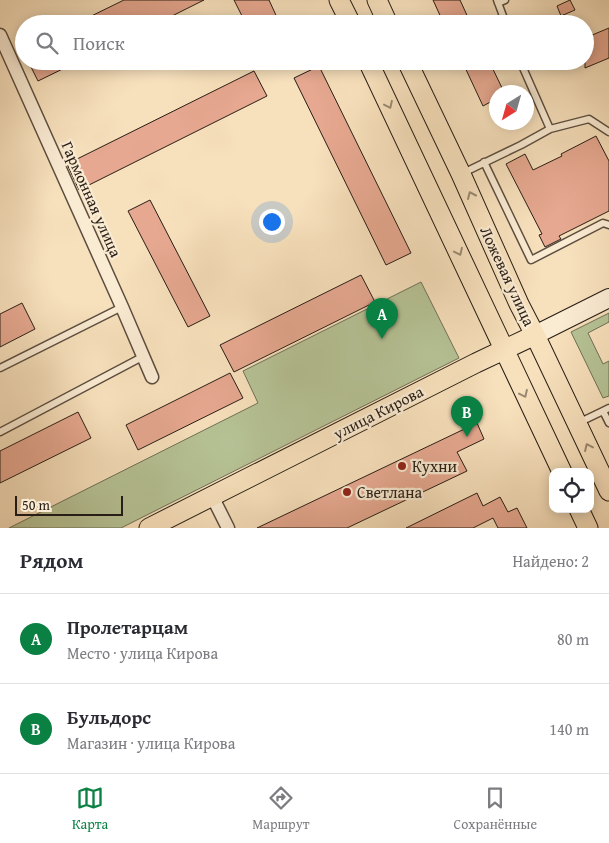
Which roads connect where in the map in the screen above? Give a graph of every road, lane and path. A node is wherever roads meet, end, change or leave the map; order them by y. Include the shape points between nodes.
1 (340, 0) edge
2 (377, 0) edge
3 (505, 0) edge
4 (498, 2) edge
5 (344, 15) edge
6 (384, 15) edge
7 (503, 15) edge
8 (0, 35) edge
9 (15, 68) edge
10 (16, 70) edge
11 (372, 70) edge
12 (410, 70) edge
13 (524, 70) edge
14 (550, 129) junction
15 (609, 132) edge
16 (484, 162) junction
17 (461, 174) junction
18 (609, 225) edge
19 (609, 298) edge
20 (122, 307) junction
21 (535, 335) junction
22 (504, 350) junction
23 (144, 356) junction
24 (0, 368) edge
25 (152, 377) dead end
26 (606, 410) edge
27 (577, 423) junction
28 (609, 423) edge
29 (0, 432) edge
30 (560, 468) edge
31 (609, 491) edge
32 (212, 496) junction
33 (581, 513) edge
34 (149, 528) edge
35 (228, 528) edge
36 (588, 528) edge

1 - 5 main road
2 - 6 main road
3 - 4 lane
4 - 7 lane
8 - 9 street, Гармонная улица
10 - 20 street, Гармонная улица
11 -> 22 main road
12 - 17 main road, Ложевая улица
13 - 14 lane
14 - 15 lane via 589,120
14 - 16 lane
16 - 17 lane
16 - 18 lane via 531,260 603,223
21 -> 17 main road, Ложевая улица
19 - 21 main road, улица Кирова
20 - 23 street, Гармонная улица
20 - 24 lane
21 - 22 main road, улица Кирова
21 - 27 main road, Ложевая улица
22 -> 30 main road
22 - 32 main road, улица Кирова
23 - 25 street, Гармонная улица
23 - 29 lane
26 - 27 lane
26 - 28 lane
31 -> 27 main road, Ложевая улица
32 - 34 main road, улица Кирова
32 - 35 street
33 - 36 main road

